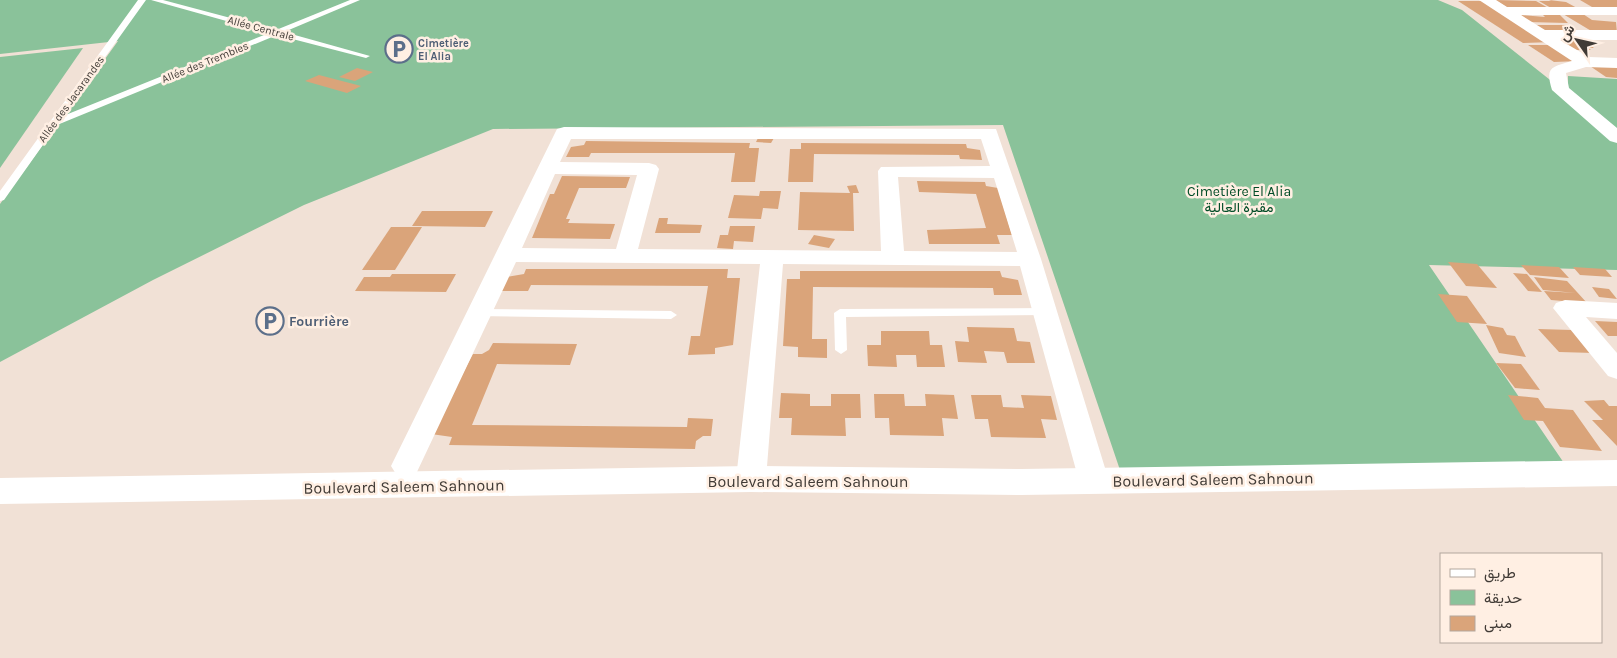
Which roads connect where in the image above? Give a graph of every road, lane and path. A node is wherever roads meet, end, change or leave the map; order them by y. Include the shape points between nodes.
1 (142, 0) edge
2 (155, 0) edge
3 (356, 0) edge
4 (1486, 0) edge
5 (1505, 11) junction
6 (1617, 11) edge
7 (278, 32) junction
8 (1617, 35) edge
9 (1543, 36) junction
10 (366, 56) dead end
11 (1585, 62) junction
12 (1617, 63) edge
13 (54, 123) junction
14 (1617, 137) edge
15 (549, 168) junction
16 (1002, 172) junction
17 (0, 198) edge
18 (508, 255) junction
19 (625, 256) junction
20 (772, 257) junction
21 (893, 258) junction
22 (1030, 259) junction
23 (1617, 311) edge
24 (1045, 312) junction
25 (480, 313) junction
26 (671, 315) dead end
27 (841, 350) dead end
28 (1617, 370) edge
29 (406, 466) dead end
30 (1617, 473) edge
31 (752, 479) junction
32 (1094, 481) junction
33 (0, 491) edge

1 - 13 lane, Allée des Jacarandes
2 - 7 lane, Allée Centrale
3 - 7 lane, Allée des Trembles
4 - 5 street
5 - 6 street
5 - 9 street
7 - 10 lane, Allée Centrale
7 - 13 lane, Allée des Trembles
8 - 9 street
9 - 11 street
11 - 12 street
11 - 14 street via 1558,70 1561,90
13 - 17 lane, Allée des Jacarandes
15 - 16 street via 564,133 989,133
15 - 18 street
15 - 19 street via 649,169
16 - 21 street via 888,171
16 - 22 street
18 - 19 street
18 - 25 street
19 - 20 street
20 - 21 street
20 - 31 street
21 - 22 street
22 - 24 street
23 - 28 street via 1565,308
24 - 27 lane via 840,313
24 - 32 street
25 - 26 lane
25 - 29 street
30 - 32 street, Boulevard Saleem Sahnoun
31 - 32 street, Boulevard Saleem Sahnoun
31 - 33 street, Boulevard Saleem Sahnoun

